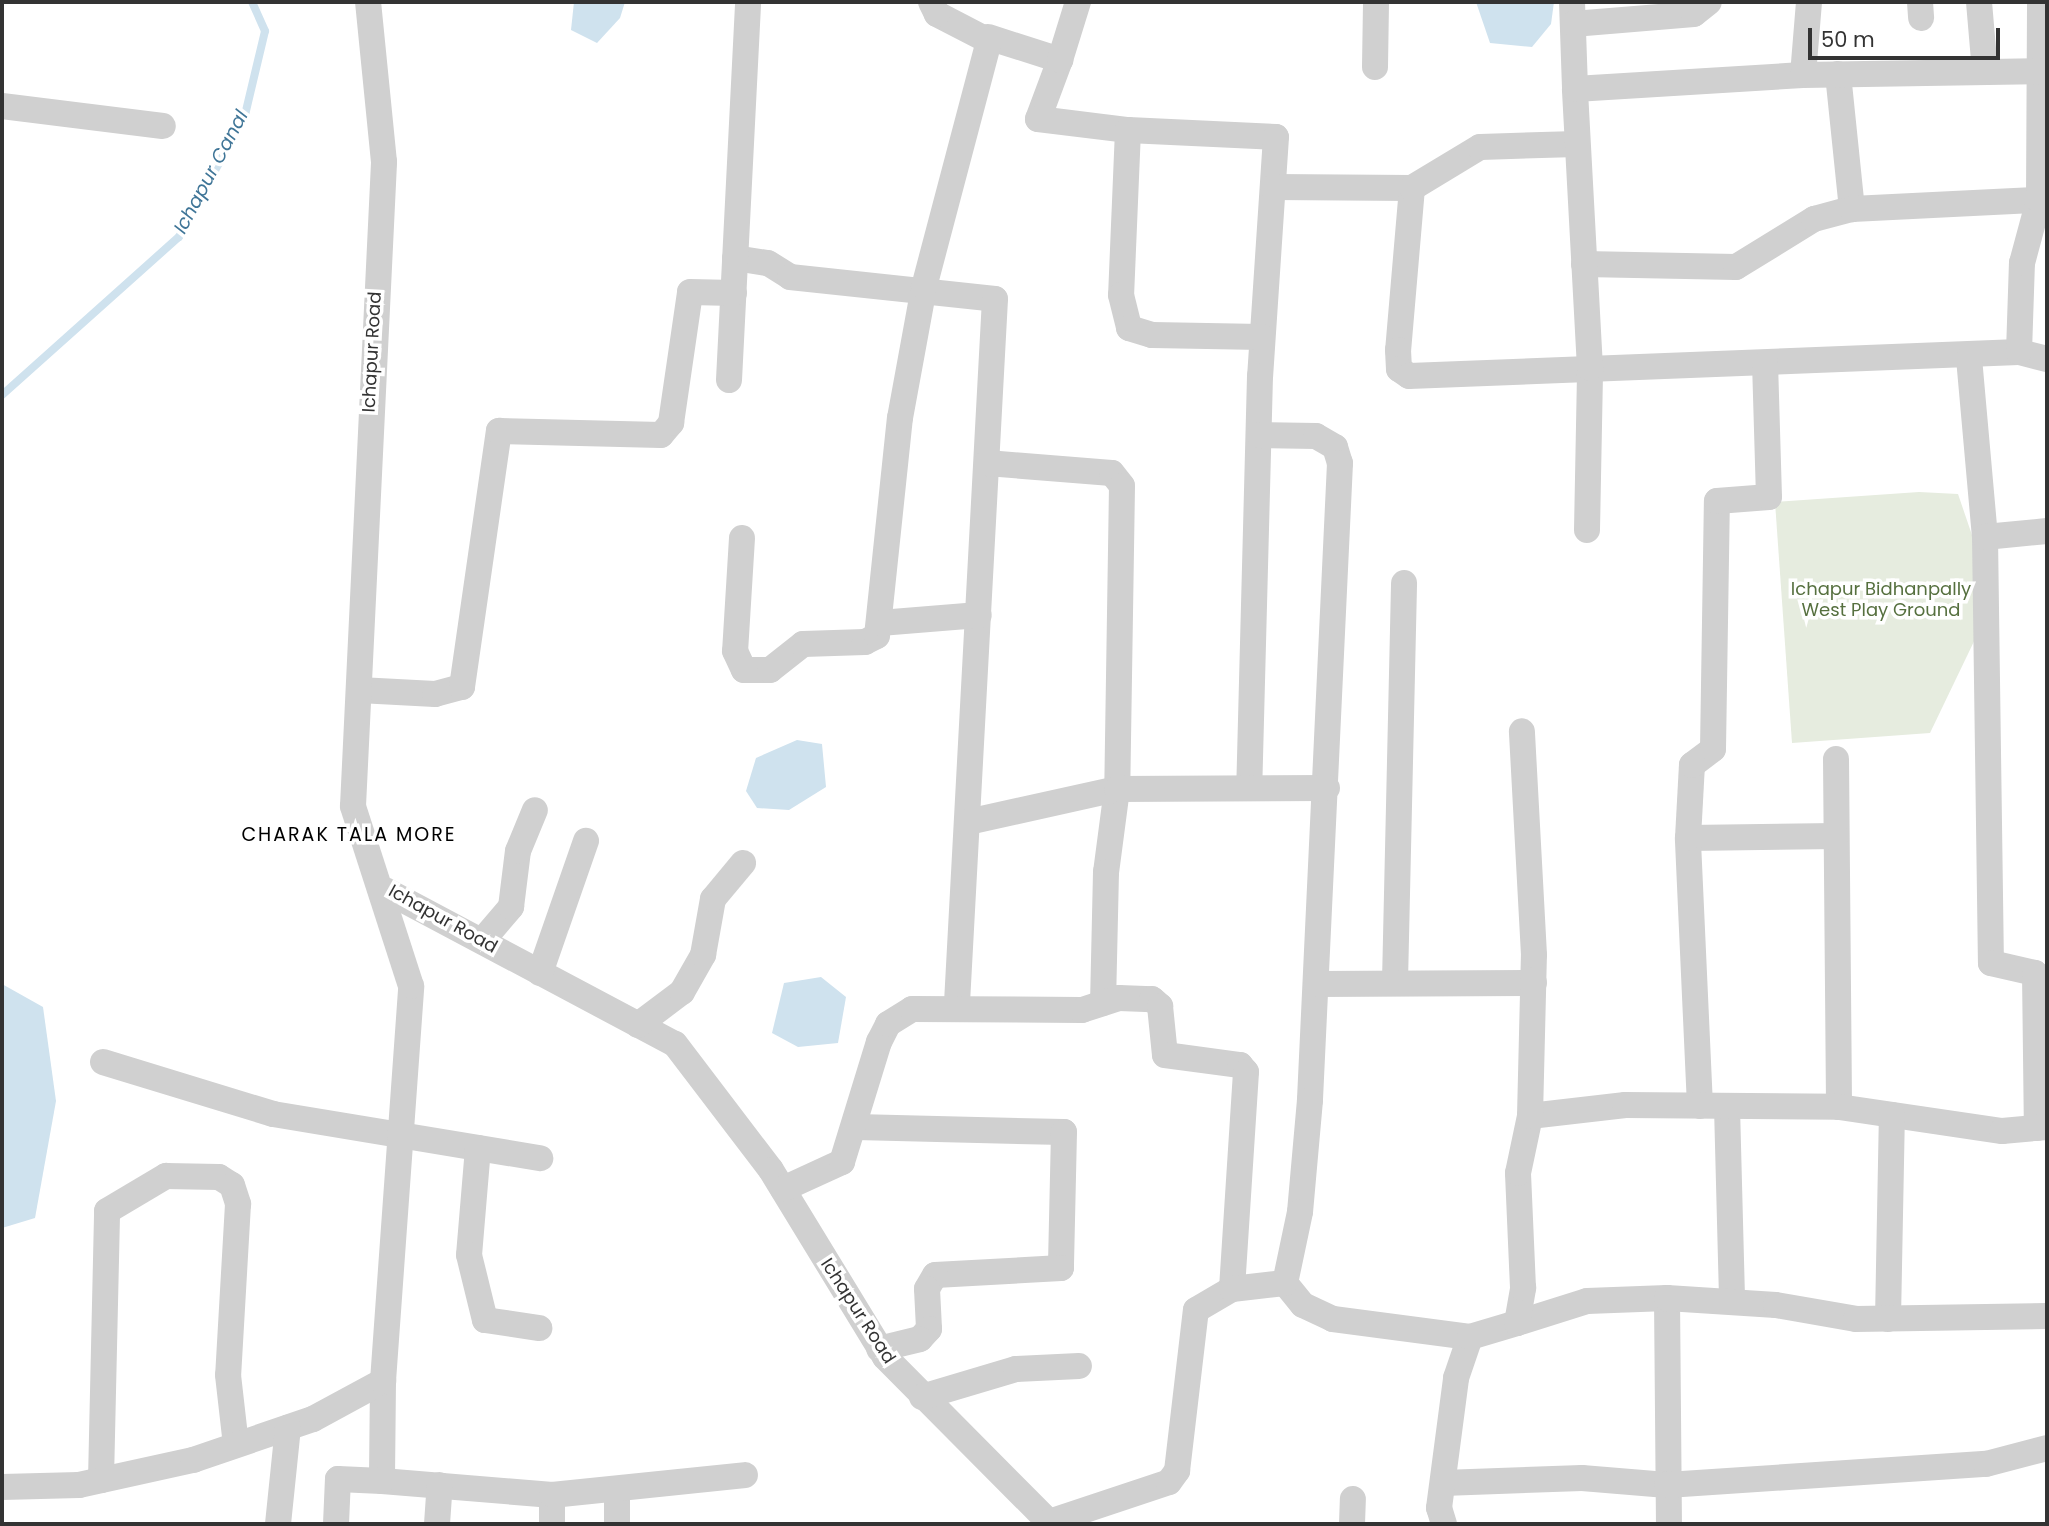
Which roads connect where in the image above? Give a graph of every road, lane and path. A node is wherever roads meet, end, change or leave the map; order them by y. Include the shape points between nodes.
1 (368, 2) edge
2 (748, 2) edge
3 (931, 2) edge
4 (1078, 2) edge
5 (1376, 2) edge
6 (1709, 2) edge
7 (1809, 2) edge
8 (1979, 2) edge
9 (2040, 2) edge
10 (1635, 10) edge
11 (1573, 13) edge
12 (988, 37) junction
13 (1060, 60) junction
14 (1375, 67) dead end
15 (2043, 71) edge
16 (1984, 72) junction
17 (1838, 74) junction
18 (1803, 75) junction
19 (1575, 89) junction
20 (2, 106) edge
21 (163, 126) dead end
22 (1128, 130) junction
23 (1577, 144) junction
24 (1273, 187) junction
25 (1412, 188) junction
26 (2039, 200) junction
27 (1852, 209) junction
28 (735, 258) junction
29 (1584, 264) junction
30 (924, 287) junction
31 (734, 293) junction
32 (1262, 337) junction
33 (2020, 352) junction
34 (1969, 358) junction
35 (2047, 359) edge
36 (1765, 364) junction
37 (1590, 368) junction
38 (729, 380) dead end
39 (1260, 435) junction
40 (987, 463) junction
41 (1587, 530) dead end
42 (2047, 531) edge
43 (1985, 537) junction
44 (742, 538) dead end
45 (1404, 583) dead end
46 (979, 615) junction
47 (880, 623) junction
48 (359, 690) junction
49 (1522, 731) dead end
50 (1836, 759) dead end
51 (1249, 787) junction
52 (1327, 788) junction
53 (1117, 789) junction
54 (536, 810) dead end
55 (968, 822) junction
56 (1836, 836) junction
57 (1688, 838) junction
58 (586, 841) dead end
59 (743, 863) dead end
60 (385, 890) junction
61 (482, 941) junction
62 (540, 973) junction
63 (1395, 982) junction
64 (1534, 983) junction
65 (1316, 984) junction
66 (1103, 1003) junction
67 (957, 1004) junction
68 (638, 1025) junction
69 (103, 1062) dead end
70 (1700, 1107) junction
71 (1727, 1107) junction
72 (1839, 1107) junction
73 (1892, 1115) junction
74 (1531, 1116) junction
75 (856, 1127) junction
76 (2042, 1127) edge
77 (400, 1136) junction
78 (478, 1148) junction
79 (540, 1158) dead end
80 (783, 1189) junction
81 (1285, 1283) junction
82 (1232, 1289) junction
83 (1667, 1298) junction
84 (1732, 1302) junction
85 (2047, 1316) edge
86 (1888, 1319) junction
87 (1517, 1323) junction
88 (539, 1328) dead end
89 (1470, 1337) junction
90 (879, 1349) junction
91 (1079, 1366) dead end
92 (383, 1381) junction
93 (922, 1397) junction
94 (288, 1428) junction
95 (236, 1445) junction
96 (2047, 1448) edge
97 (745, 1475) dead end
98 (101, 1480) junction
99 (382, 1481) junction
100 (1443, 1483) junction
101 (440, 1485) junction
102 (1667, 1485) junction
103 (2, 1487) edge
104 (617, 1491) junction
105 (552, 1494) junction
106 (1050, 1523) edge
107 (278, 1524) edge
108 (336, 1524) edge
109 (438, 1524) edge
110 (552, 1524) edge
111 (617, 1524) edge
112 (1444, 1524) edge
113 (1670, 1524) edge

1 - 48 street, Ichapur Road via 384,162
2 - 28 street
3 - 12 street via 937,14
4 - 13 street
5 - 14 street
6 - 10 street via 1694,14
7 - 18 street
8 - 16 street
9 - 15 street
10 - 11 street
11 - 19 street
12 - 13 street
12 - 30 street
13 - 22 street via 1038,119
15 - 16 street
15 - 26 street
16 - 17 street
17 - 18 street
17 - 27 street
18 - 19 street
19 - 23 street
20 - 21 street
22 - 24 street via 1276,137
22 - 32 street via 1121,295 1129,328 1152,335
23 - 25 street via 1480,147
23 - 29 street
24 - 25 street
24 - 32 street
25 - 37 street via 1399,369 1420,378
26 - 27 street
26 - 33 street via 2022,264
27 - 29 street via 1814,219 1736,267
28 - 30 street via 768,263 790,276
28 - 31 street
29 - 37 street
30 - 40 street via 995,299
30 - 47 street via 900,418
31 - 38 street
31 - 48 street via 690,292 671,423 661,435 499,430 462,687 435,694
32 - 39 street
33 - 34 street
33 - 35 street
34 - 36 street
34 - 43 street
36 - 37 street
36 - 57 street via 1769,497 1717,500 1713,749 1692,765
37 - 41 street
39 - 51 street
39 - 52 street via 1316,436 1335,447 1340,463
40 - 46 street
40 - 53 street via 1112,473 1120,482
42 - 43 street
43 - 76 street via 1991,964 2035,973
44 - 47 street via 735,651 744,670 770,670 803,644 873,640
45 - 63 street
46 - 47 street
46 - 55 street
48 - 60 street, Ichapur Road via 353,806 360,839
49 - 64 street
50 - 56 street
51 - 52 street
51 - 53 street
52 - 65 street
53 - 55 street
53 - 66 street via 1107,872
54 - 61 street via 518,851 511,907
55 - 67 street
56 - 57 street
56 - 72 street
57 - 70 street
58 - 62 street
59 - 68 street via 713,899 703,954 682,992
60 - 61 street, Ichapur Road
60 - 77 street via 411,986
61 - 62 street, Ichapur Road
62 - 68 street, Ichapur Road
63 - 64 street
63 - 65 street
64 - 74 street
65 - 81 street via 1300,1212
66 - 67 street via 1082,1010
66 - 82 street via 1156,1000 1164,1055 1245,1069
67 - 75 street via 912,1009 888,1024
68 - 80 street, Ichapur Road via 675,1044
69 - 77 street via 273,1114
70 - 71 street
70 - 74 street via 1625,1105
71 - 72 street
71 - 84 street
72 - 73 street
73 - 76 street via 2002,1131
73 - 86 street
74 - 87 street via 1518,1173 1523,1288
75 - 80 street via 834,1171
75 - 90 street via 1064,1132 1061,1268 935,1275 927,1289 929,1329 920,1339
77 - 78 street
77 - 92 street
78 - 79 street
78 - 88 street via 469,1255 485,1320
80 - 90 street, Ichapur Road
81 - 82 street
81 - 89 street via 1303,1304 1333,1319
82 - 106 street via 1200,1303 1191,1319 1175,1476
83 - 84 street
83 - 87 street via 1587,1301
83 - 102 street
84 - 86 street
85 - 86 street
87 - 89 street
89 - 100 street via 1456,1378
90 - 93 street, Ichapur Road
91 - 93 street via 1016,1369
92 - 94 street
92 - 99 street
93 - 106 street, Ichapur Road
94 - 95 street
94 - 107 street
95 - 98 street
95 - 98 street via 228,1376 238,1204 232,1185 219,1178 166,1176 107,1211
96 - 102 street via 1986,1464
97 - 104 street
98 - 103 street
99 - 101 street
99 - 108 street via 338,1479
100 - 102 street via 1582,1478
100 - 112 street
101 - 105 street
101 - 109 street
102 - 113 street
104 - 105 street
104 - 111 street
105 - 110 street

